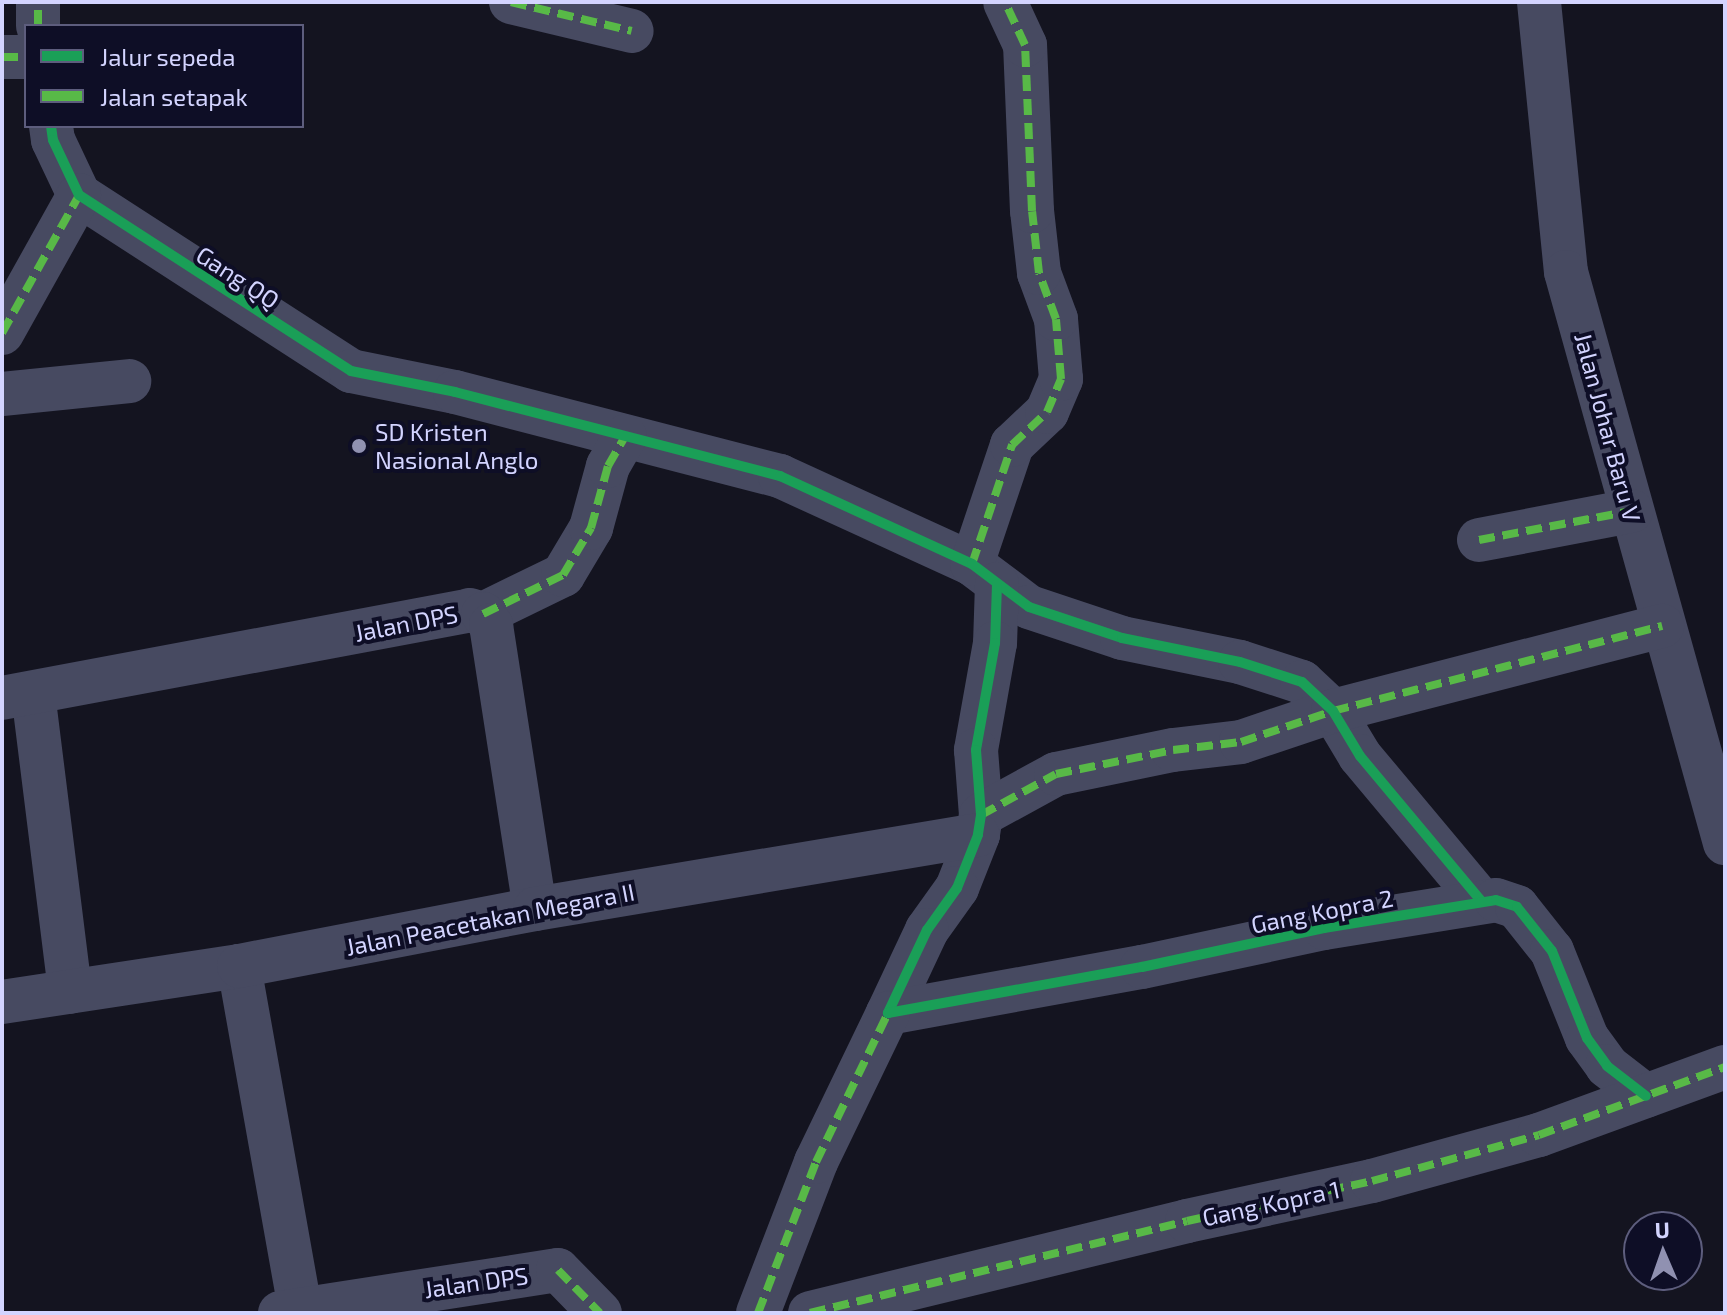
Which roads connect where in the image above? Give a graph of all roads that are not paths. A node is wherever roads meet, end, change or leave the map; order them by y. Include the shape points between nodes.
1 (38, 2) edge
2 (511, 2) edge
3 (1005, 2) edge
4 (1539, 2) edge
5 (38, 24) edge
6 (632, 31) dead end
7 (2, 57) edge
8 (24, 57) edge
9 (51, 128) edge
10 (79, 195) junction
11 (2, 333) edge
12 (129, 381) dead end
13 (2, 394) edge
14 (625, 436) junction
15 (1631, 511) junction
16 (1479, 540) dead end
17 (984, 574) junction
18 (483, 614) junction
19 (1662, 626) junction
20 (18, 696) edge
21 (1333, 711) junction
22 (980, 825) junction
23 (1725, 843) edge
24 (1482, 902) junction
25 (535, 909) junction
26 (239, 966) junction
27 (70, 992) junction
28 (2, 1002) edge
29 (896, 1013) junction
30 (1725, 1067) edge
31 (1646, 1096) junction
32 (290, 1311) edge
33 (600, 1313) edge
34 (758, 1313) edge
35 (810, 1313) edge

1 - 5 street
2 - 6 street
3 - 17 street via 1025,45 1032,211 1039,273 1056,319 1061,379 1047,412 1012,445
4 - 15 street, Jalan Johar Baru V via 1566,272
7 - 8 street
9 - 10 street
10 - 11 street
10 - 14 street, Gang QQ via 351,371
12 - 13 street
14 - 17 street, Gang QQ via 780,476
14 - 18 street via 608,466 591,528 563,575
15 - 16 street
15 - 19 street, Jalan Johar Baru V
17 - 21 street, Gang QQ via 1029,607 1122,638 1240,662 1302,682
17 - 22 street via 995,643 976,750
18 - 20 street, Jalan DPS via 470,610
18 - 25 street, Jalan DPS via 491,625
19 - 21 street, Jalan Peacetakan Megara II
19 - 23 street, Jalan Johar Baru V
20 - 27 street, Jalan DPS
21 - 22 street, Jalan Peacetakan Megara II via 1241,742 1159,752 1056,774
21 - 24 street, Gang QQ via 1360,756
22 - 25 street, Jalan Peacetakan Megara II
22 - 29 street via 957,888 927,930
24 - 29 street, Gang Kopra 2
24 - 31 street, Gang Kopra 2 via 1517,907 1552,951 1587,1038 1607,1066
25 - 26 street, Jalan Peacetakan Megara II
26 - 27 street, Jalan Peacetakan Megara II
26 - 32 street, Jalan DPS
27 - 28 street, Jalan Peacetakan Megara II
29 - 34 street via 816,1162
30 - 31 street, Gang Kopra 1
31 - 35 street, Gang Kopra 1 via 1539,1135 1372,1181
32 - 33 street, Jalan DPS via 558,1270

